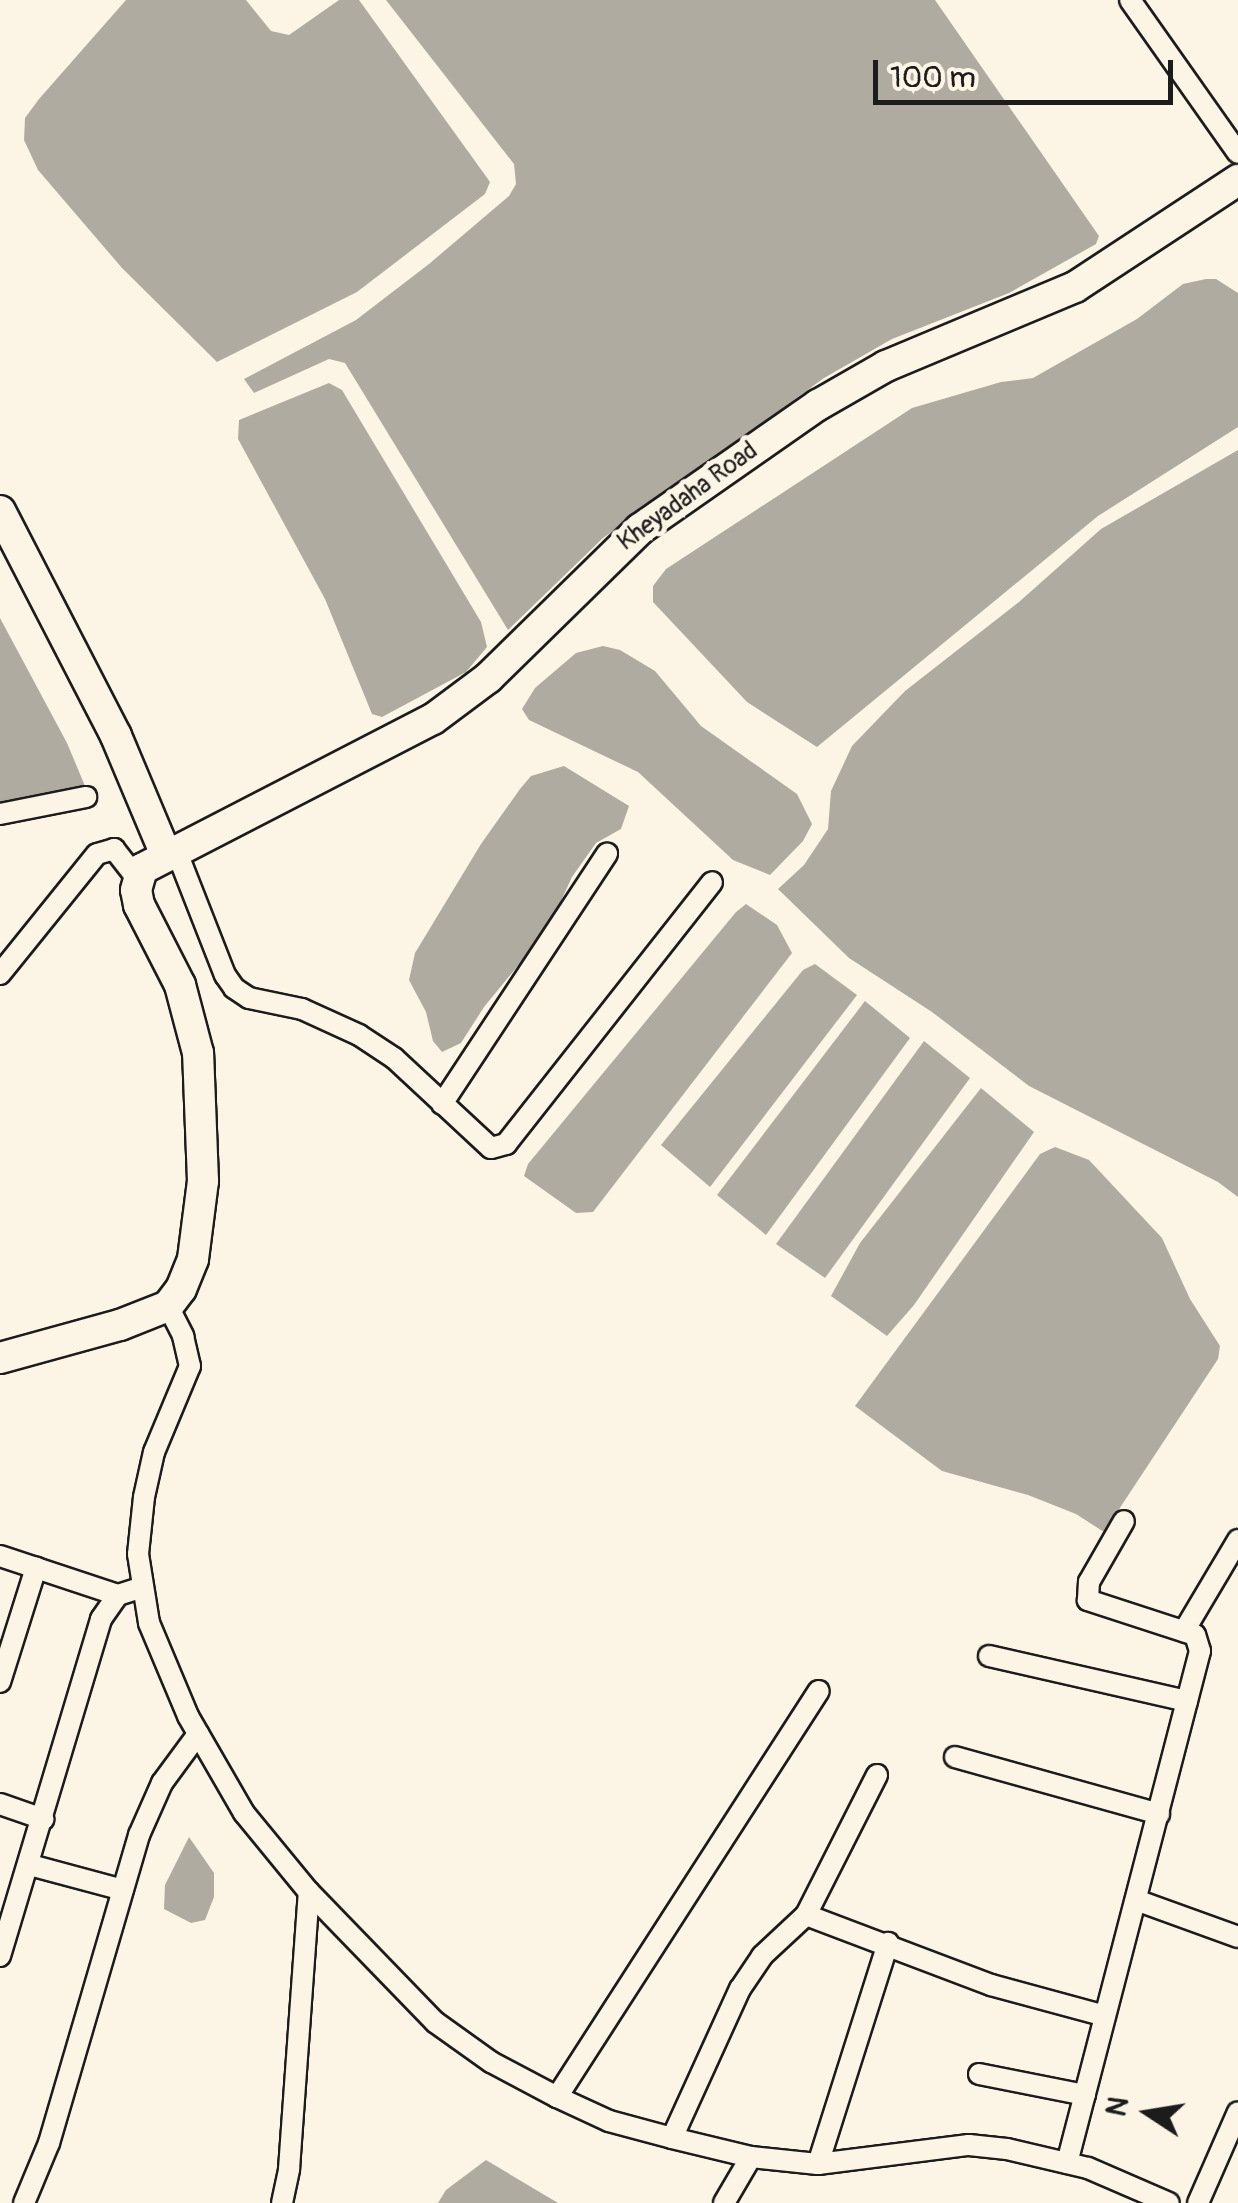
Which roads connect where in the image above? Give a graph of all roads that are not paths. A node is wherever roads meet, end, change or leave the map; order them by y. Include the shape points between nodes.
1 (1130, 0) edge
2 (1238, 153) edge
3 (1238, 180) edge
4 (0, 511) edge
5 (86, 797) dead end
6 (0, 814) edge
7 (607, 854) dead end
8 (156, 863) junction
9 (712, 882) dead end
10 (0, 974) edge
11 (442, 1104) junction
12 (168, 1306) junction
13 (0, 1358) edge
14 (1124, 1521) dead end
15 (1238, 1540) edge
16 (0, 1556) edge
17 (36, 1568) junction
18 (140, 1588) junction
19 (118, 1595) junction
20 (1184, 1631) junction
21 (988, 1656) dead end
22 (0, 1682) edge
23 (819, 1690) dead end
24 (1187, 1700) junction
25 (198, 1734) junction
26 (955, 1757) dead end
27 (877, 1776) dead end
28 (0, 1804) edge
29 (1159, 1814) junction
30 (43, 1819) junction
31 (30, 1864) junction
32 (124, 1890) junction
33 (309, 1892) junction
34 (1136, 1900) junction
35 (806, 1916) junction
36 (1238, 1938) edge
37 (888, 1943) junction
38 (0, 1956) edge
39 (1106, 2016) junction
40 (979, 2074) dead end
41 (1084, 2094) junction
42 (557, 2097) junction
43 (1238, 2112) edge
44 (672, 2138) junction
45 (751, 2157) junction
46 (1067, 2163) junction
47 (818, 2164) junction
48 (24, 2203) edge
49 (282, 2203) edge
50 (724, 2203) edge
51 (1170, 2203) edge
52 (1198, 2203) edge

1 - 2 street
3 - 8 main road, Kheyadaha Road via 1075,287 886,366 818,405 640,528 488,678 433,719
4 - 8 main road via 116,736
5 - 6 street
7 - 11 street
8 - 10 street via 110,847 97,854
8 - 11 street via 234,988 359,1035
8 - 12 main road via 139,905 180,985 198,1053 203,1123 200,1228 182,1289
9 - 11 street via 506,1144 491,1148
12 - 13 main road
12 - 18 street via 186,1345 184,1385 154,1452 144,1497
14 - 20 street via 1089,1582 1088,1600
15 - 20 street
16 - 17 street
17 - 19 street
17 - 22 street
18 - 19 street
18 - 25 street
19 - 30 street via 100,1619
20 - 24 street via 1200,1641
21 - 24 street
23 - 42 street
24 - 29 street
25 - 32 street via 162,1783
25 - 33 street via 244,1812
26 - 29 street
27 - 35 street
28 - 30 street
29 - 34 street
30 - 31 street
31 - 32 street
31 - 38 street
32 - 48 street
33 - 42 street via 435,2022
33 - 49 street
34 - 36 street
34 - 39 street
35 - 37 street
35 - 44 street via 749,1973
37 - 39 street via 992,1985
37 - 47 street
39 - 41 street
40 - 41 street
41 - 46 street
42 - 44 street
43 - 52 street
44 - 45 street
45 - 47 street
45 - 50 street
46 - 47 street via 969,2145
46 - 51 street

